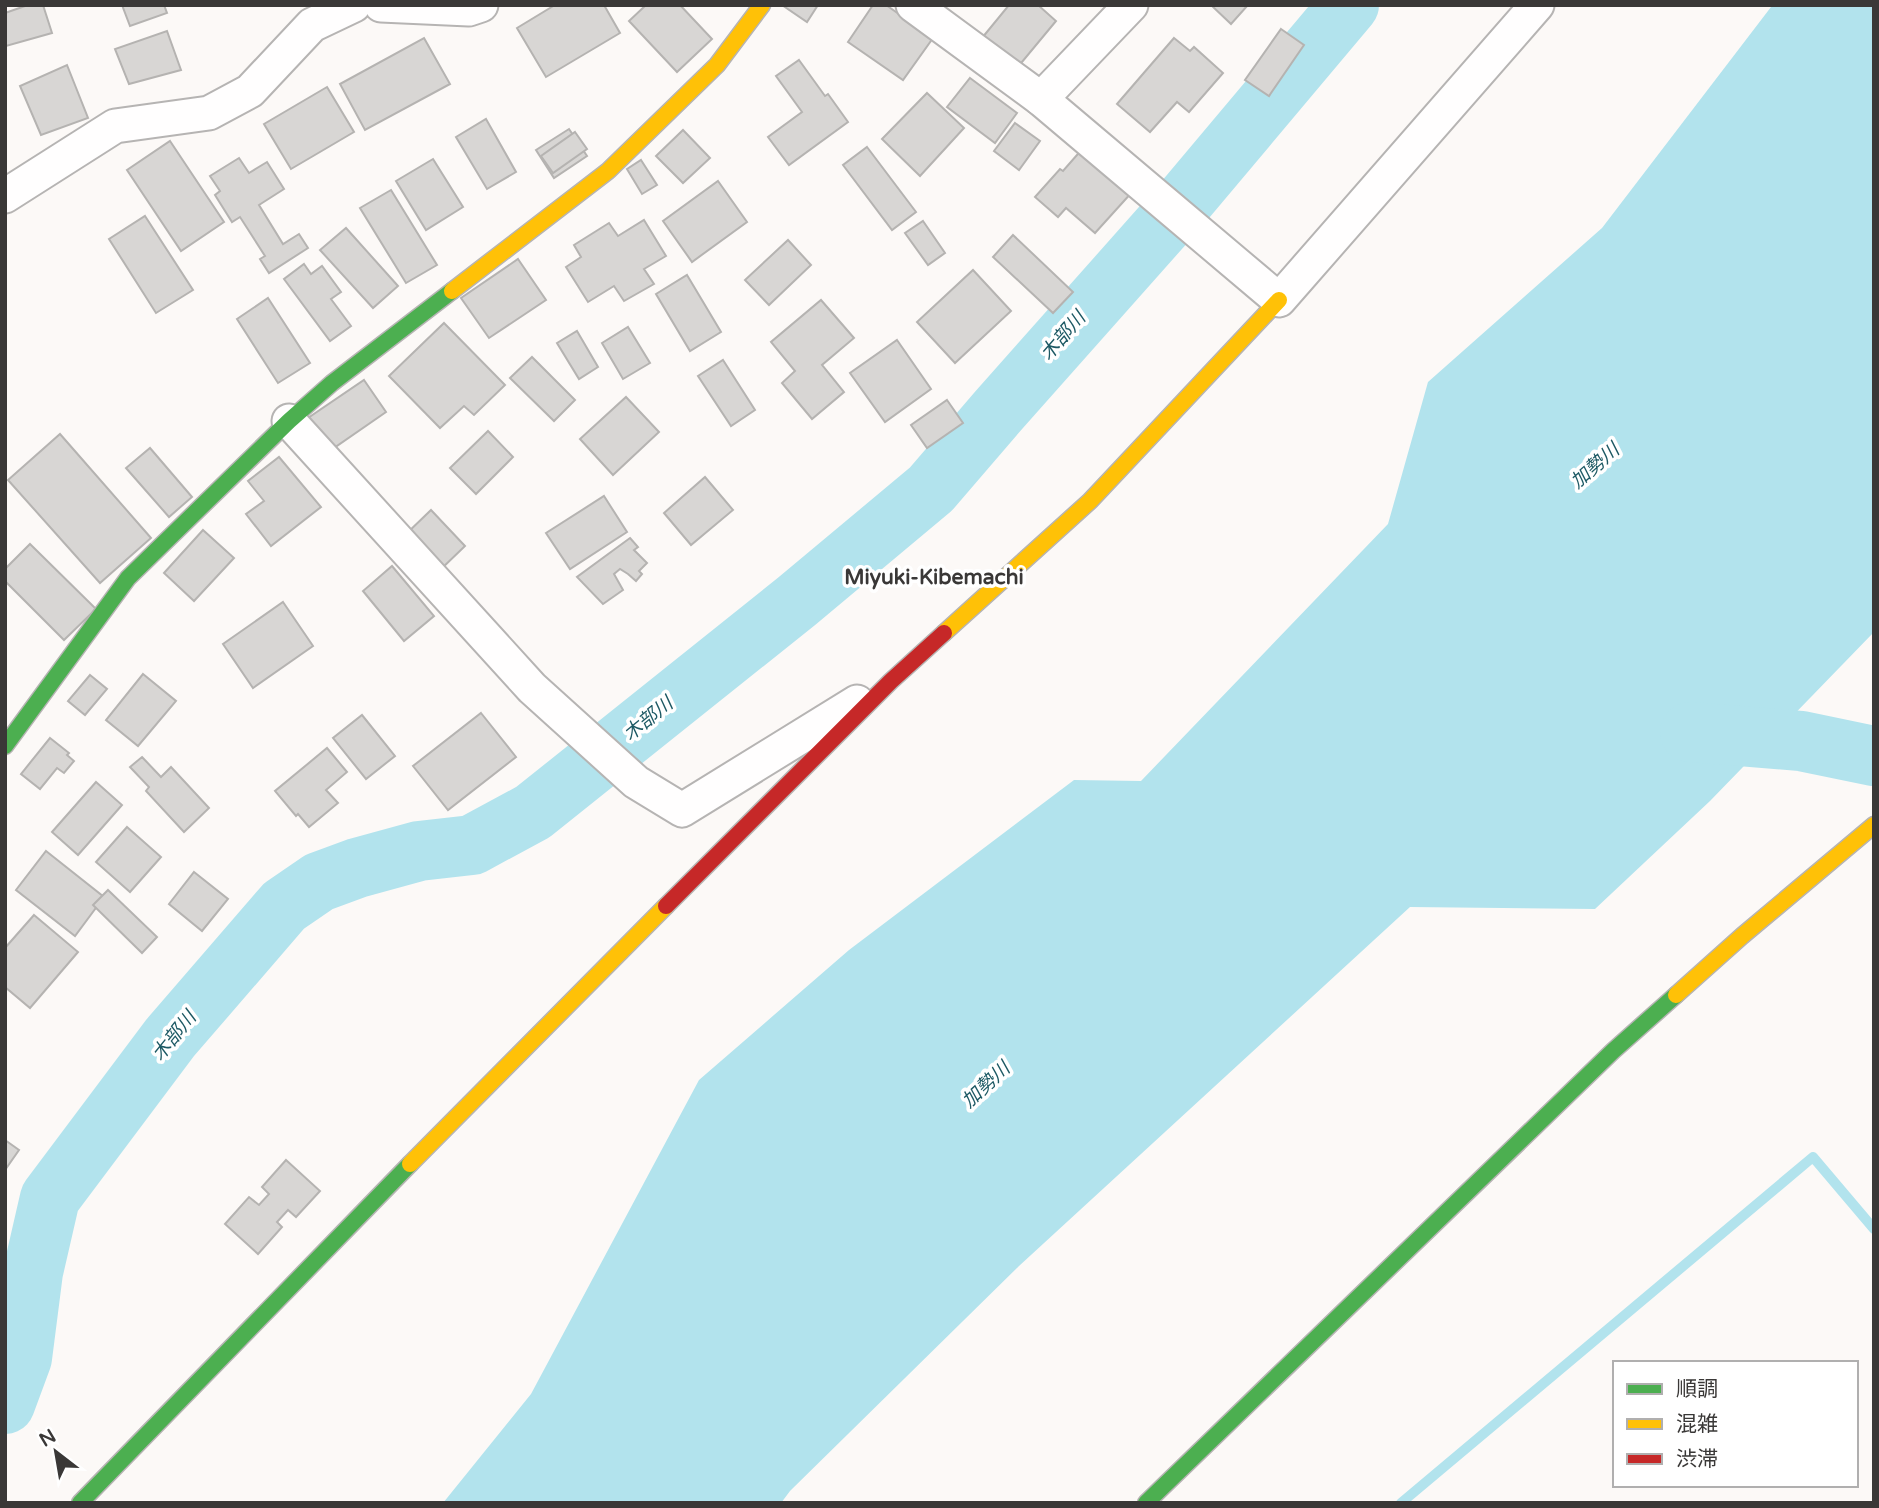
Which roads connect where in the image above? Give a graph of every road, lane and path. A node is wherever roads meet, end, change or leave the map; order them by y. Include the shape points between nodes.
1 (354, 5) edge
2 (382, 5) edge
3 (481, 5) edge
4 (762, 5) edge
5 (913, 5) edge
6 (1131, 5) edge
7 (1537, 5) edge
8 (1041, 99) junction
9 (5, 196) edge
10 (1279, 300) junction
11 (289, 421) junction
12 (891, 681) junction
13 (5, 746) edge
14 (1874, 825) edge
15 (80, 1503) edge
16 (1146, 1503) edge

1 - 9 street via 312,25 250,91 209,113 115,126
2 - 3 street via 469,9
4 - 11 street via 717,65 608,171
5 - 8 street
6 - 8 street
7 - 10 street
8 - 10 street
10 - 12 street via 1090,501
11 - 12 street via 531,688 636,782 682,810
11 - 13 street via 128,578
12 - 15 street via 558,1013
14 - 16 street via 1613,1051

